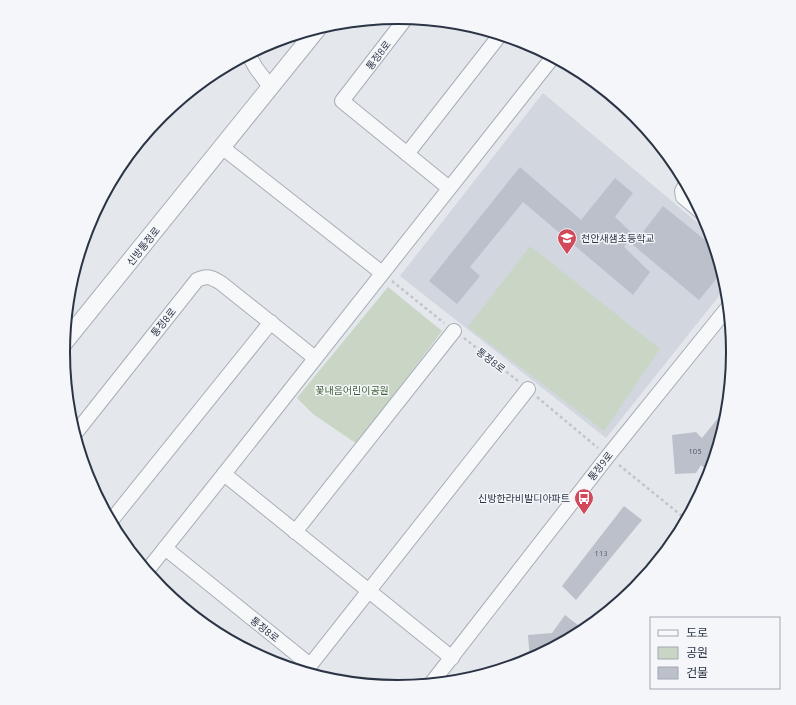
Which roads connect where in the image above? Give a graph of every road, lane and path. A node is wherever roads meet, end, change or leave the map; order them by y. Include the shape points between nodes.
1 (401, 24) edge
2 (312, 35) edge
3 (497, 39) edge
4 (251, 59) edge
5 (549, 61) edge
6 (271, 88) junction
7 (223, 148) junction
8 (407, 154) junction
9 (449, 188) junction
10 (683, 189) edge
11 (691, 204) edge
12 (382, 273) junction
13 (724, 312) edge
14 (271, 322) junction
15 (454, 331) junction
16 (70, 335) edge
17 (316, 358) junction
18 (528, 389) joint
19 (79, 428) edge
20 (224, 474) junction
21 (114, 517) edge
22 (295, 532) junction
23 (165, 548) junction
24 (150, 567) edge
25 (369, 591) junction
26 (452, 658) junction
27 (306, 668) edge
28 (307, 669) edge
29 (435, 679) edge

1 - 8 street, 통정8로 via 342,101
2 - 6 street, 신방통정로
3 - 8 street
4 - 6 street
5 - 9 street
6 - 7 street, 신방통정로
7 - 12 street
7 - 16 street, 신방통정로
8 - 9 street, 통정8로
9 - 12 street
10 - 11 street via 683,197
12 - 15 path, 통정8로
12 - 17 street
13 - 26 street, 통정9로 via 608,456
14 - 17 street, 통정8로
14 - 19 street, 통정8로 via 221,282 204,277 197,280
14 - 21 street
15 - 18 path, 통정8로
15 - 22 street
17 - 20 street
18 - 25 street, 통정8로
20 - 22 street
20 - 23 street
22 - 25 street
23 - 24 street
23 - 27 street, 통정8로
25 - 26 street
25 - 28 street, 통정8로
26 - 29 street, 통정9로

